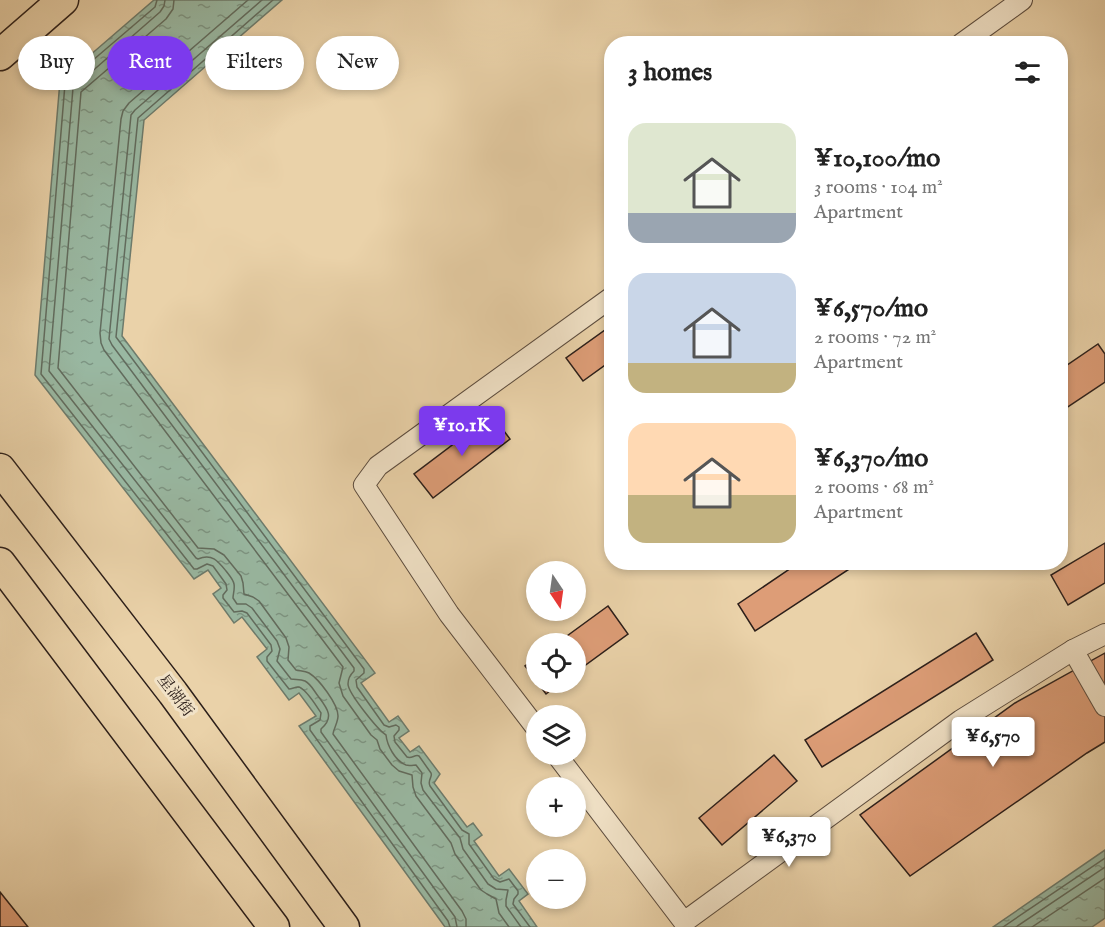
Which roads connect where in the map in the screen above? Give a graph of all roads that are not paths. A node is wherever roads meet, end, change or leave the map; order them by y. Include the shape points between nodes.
1 (63, 0) edge
2 (1022, 0) edge
3 (972, 36) edge
4 (0, 55) edge
5 (604, 303) edge
6 (0, 469) edge
7 (0, 562) edge
8 (1105, 634) edge
9 (1073, 650) junction
10 (1105, 706) edge
11 (526, 715) edge
12 (564, 765) edge
13 (274, 927) edge
14 (344, 927) edge

1 - 4 main road
2 - 3 street
5 - 11 street via 378,466 364,485 449,614
6 - 14 main road, 星湖街 via 173,693
7 - 13 main road
8 - 9 street
9 - 10 street
9 - 12 street via 961,720 684,922

